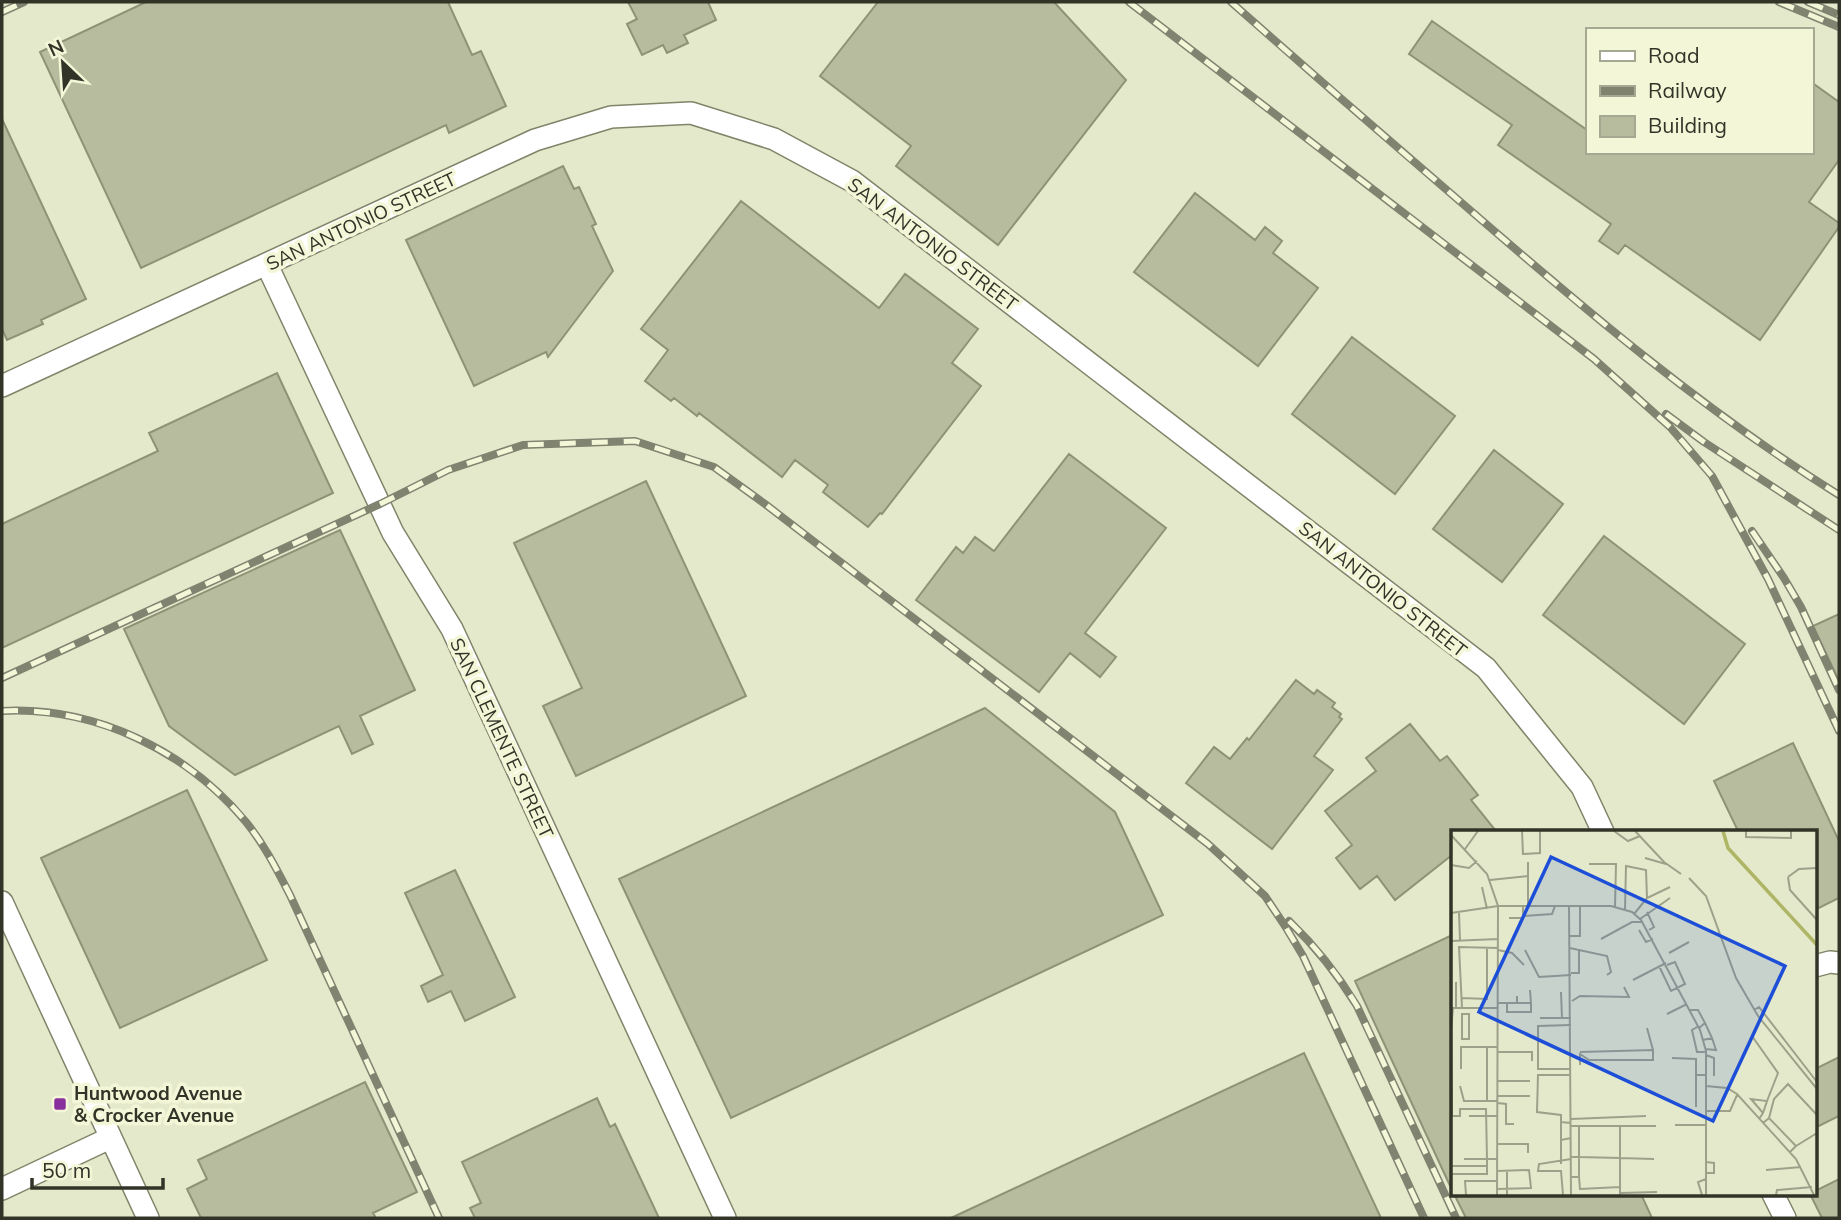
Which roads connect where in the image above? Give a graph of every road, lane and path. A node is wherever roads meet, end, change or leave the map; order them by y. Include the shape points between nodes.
1 (267, 265) junction
2 (2, 386) edge
3 (1603, 830) edge
4 (2, 902) edge
5 (1839, 963) edge
6 (1816, 966) edge
7 (110, 1138) junction
8 (2, 1189) edge
9 (1774, 1196) edge
10 (148, 1218) edge
11 (725, 1218) edge
12 (1785, 1218) edge

1 - 2 street, SAN ANTONIO STREET
1 - 3 street, SAN ANTONIO STREET via 535,140 611,117 691,113 774,139 852,181 1486,668 1582,787
1 - 11 street, SAN CLEMENTE STREET via 393,533 452,629
4 - 7 street
5 - 6 street
7 - 8 street
7 - 10 street
9 - 12 street

